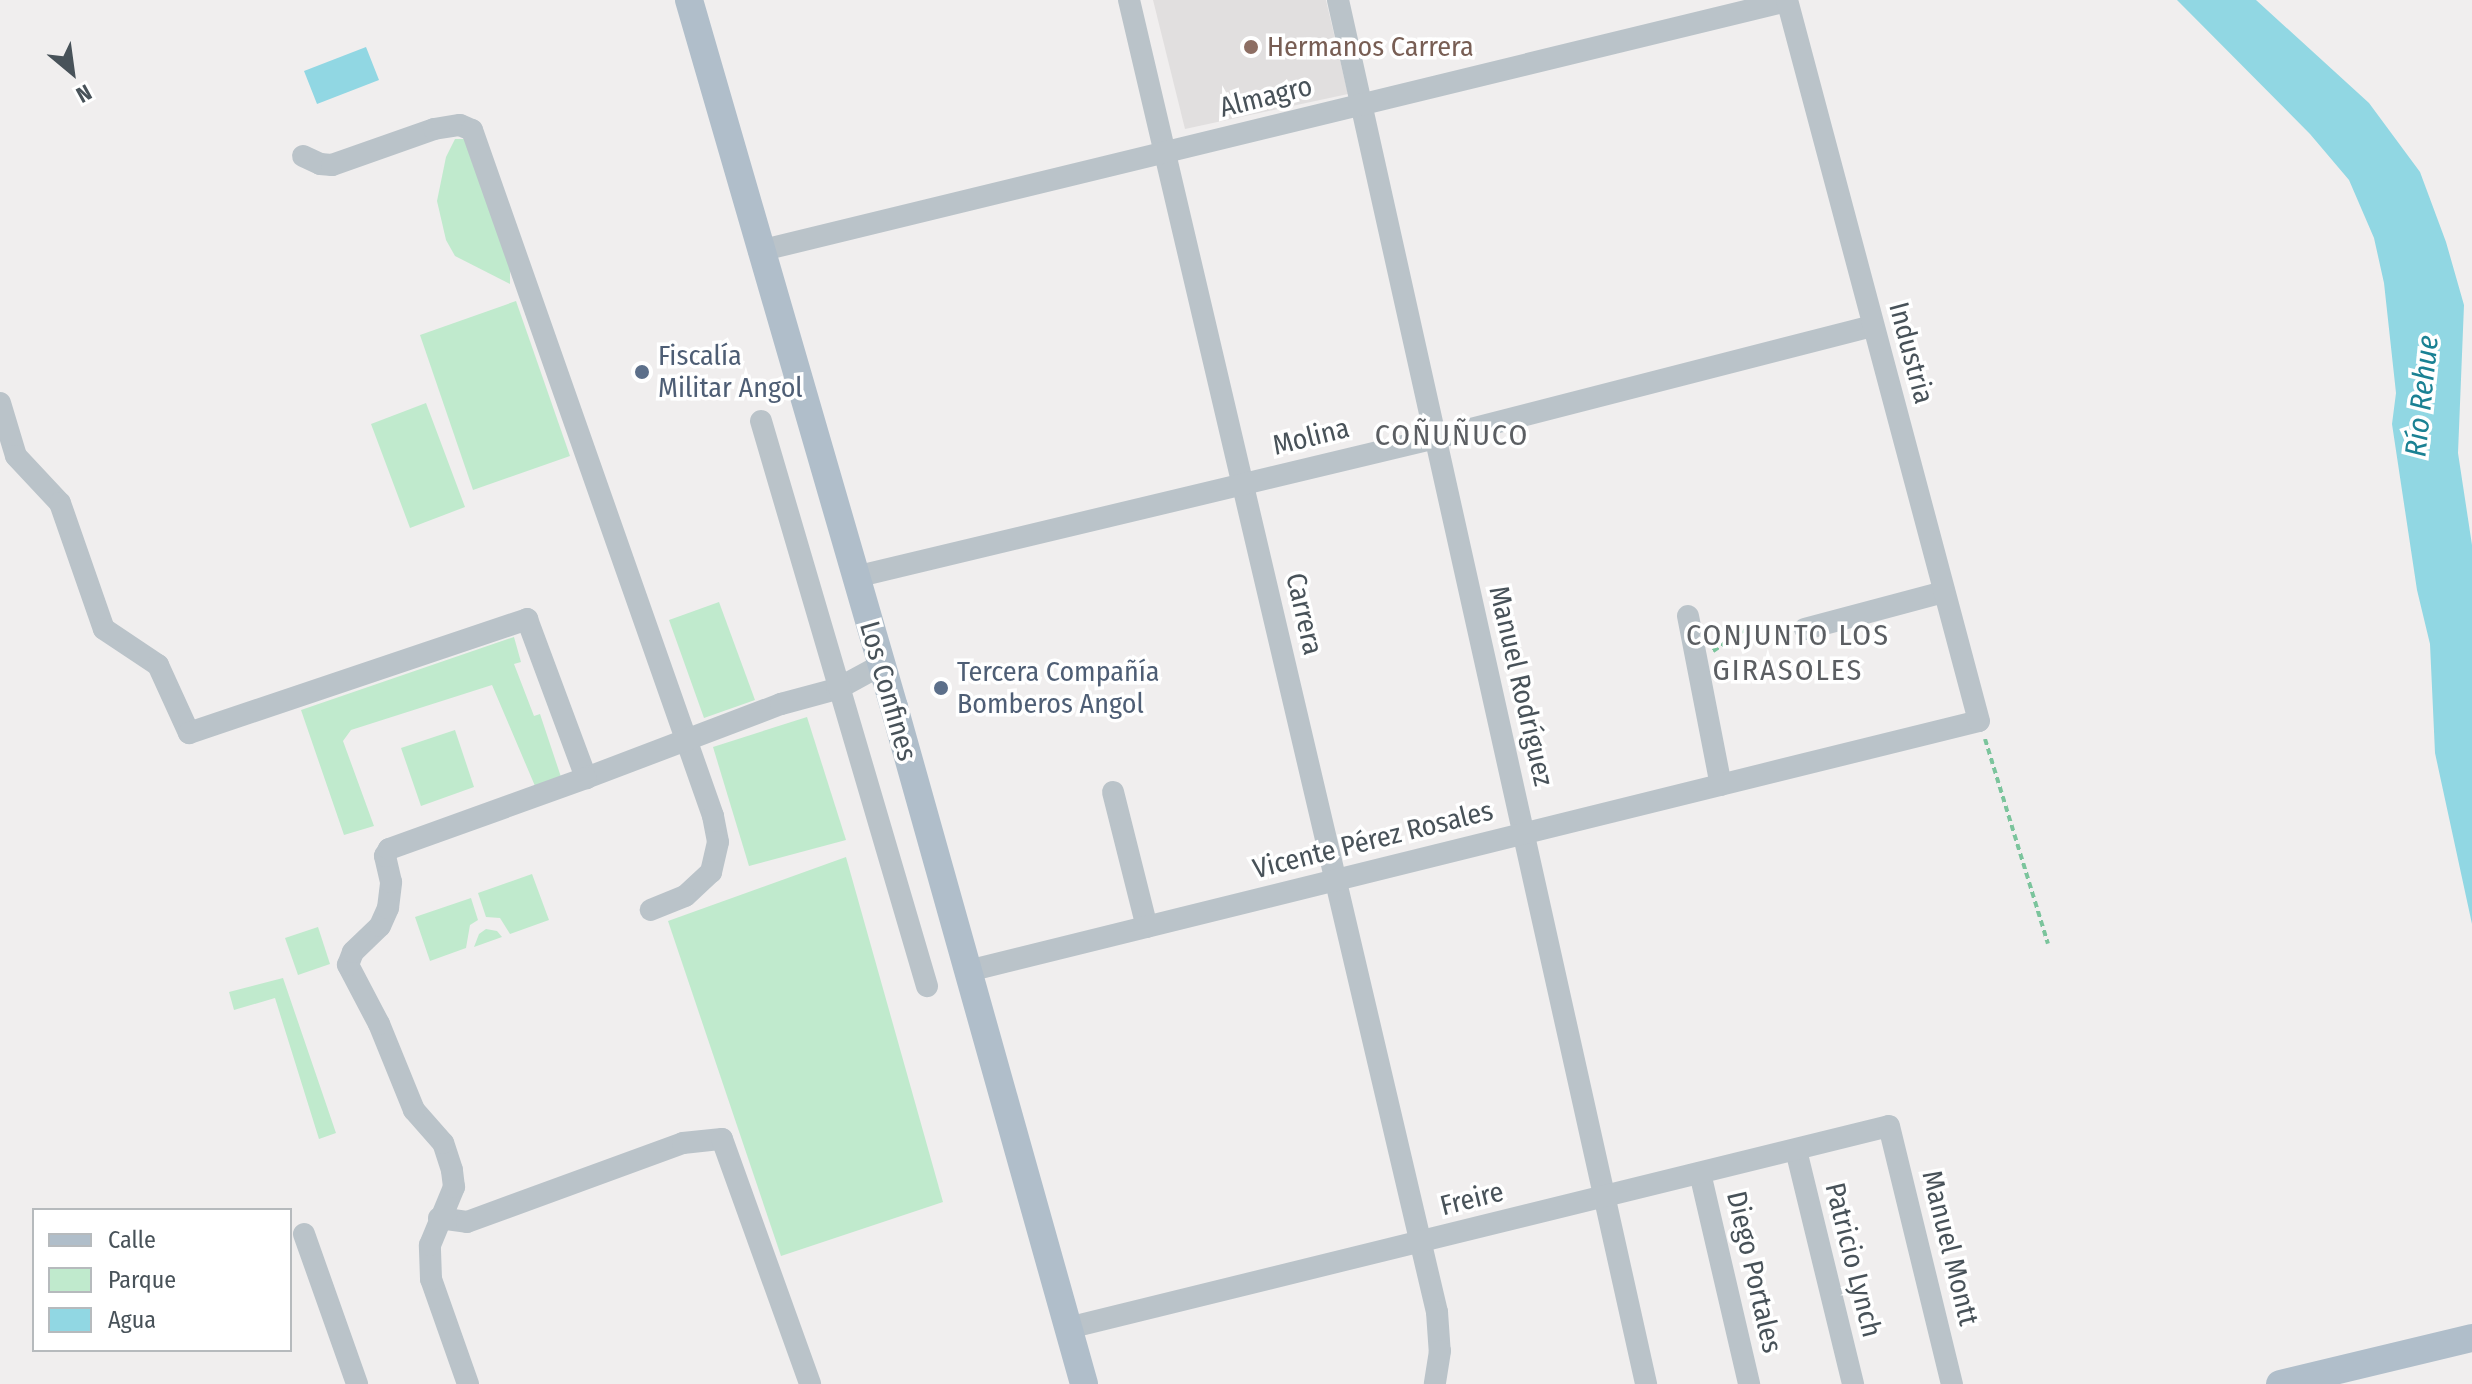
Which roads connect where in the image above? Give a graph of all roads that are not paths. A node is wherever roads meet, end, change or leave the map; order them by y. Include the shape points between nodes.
1 (689, 0) edge
2 (1129, 0) edge
3 (1338, 0) edge
4 (1787, 0) edge
5 (1362, 104) junction
6 (1165, 152) junction
7 (303, 156) dead end
8 (759, 251) junction
9 (1872, 326) junction
10 (0, 403) edge
11 (761, 421) dead end
12 (1436, 438) junction
13 (1243, 484) junction
14 (855, 577) junction
15 (1944, 592) junction
16 (1688, 616) dead end
17 (1805, 629) road end
18 (881, 665) junction
19 (837, 689) junction
20 (1979, 721) joint
21 (688, 739) junction
22 (586, 778) junction
23 (1721, 785) junction
24 (1113, 792) dead end
25 (1524, 834) junction
26 (1336, 880) junction
27 (651, 910) dead end
28 (1147, 927) junction
29 (968, 971) junction
30 (927, 986) dead end
31 (1889, 1126) joint
32 (1796, 1150) junction
33 (1700, 1173) junction
34 (1605, 1197) junction
35 (439, 1218) junction
36 (304, 1234) dead end
37 (1421, 1242) junction
38 (1068, 1328) junction
39 (2472, 1338) edge
40 (357, 1384) edge
41 (468, 1384) edge
42 (810, 1384) edge
43 (1084, 1384) edge
44 (1435, 1384) edge
45 (1646, 1384) edge
46 (1749, 1384) edge
47 (1853, 1384) edge
48 (1952, 1384) edge
49 (2280, 1384) edge

1 - 8 main road, Los Confines
2 - 6 street, Carrera
3 - 5 street, Manuel Rodríguez
4 - 5 street, Almagro
4 - 9 street, Industria
5 - 6 street, Almagro
5 - 12 street, Manuel Rodríguez
6 - 8 street, Almagro
6 - 13 street, Carrera
7 - 21 street via 332,165 434,129 460,125 472,130
8 - 14 main road, Los Confines
9 - 12 street, Molina
9 - 15 street, Industria
10 - 22 street via 16,456 60,503 104,629 158,665 189,733 527,619
11 - 19 street
12 - 13 street, Molina
12 - 25 street, Manuel Rodríguez
13 - 14 street, Molina
13 - 26 street, Carrera
14 - 18 main road, Los Confines
15 - 17 street
15 - 20 street, Industria
16 - 23 street
18 - 19 street
18 - 29 main road, Los Confines
19 - 21 street
19 - 30 street
20 - 23 street, Vicente Pérez Rosales
21 - 22 street
21 - 27 street via 718,842 711,872 700,886
22 - 35 street via 389,849 388,908 348,965 414,1110 443,1143 454,1187
23 - 25 street, Vicente Pérez Rosales
24 - 28 street
25 - 26 street, Vicente Pérez Rosales
25 - 34 street, Manuel Rodríguez
26 - 28 street, Vicente Pérez Rosales
26 - 37 street, Carrera
28 - 29 street, Vicente Pérez Rosales
29 - 38 main road, Los Confines
31 - 32 street, Freire
31 - 48 street, Manuel Montt
32 - 33 street, Freire
32 - 47 street, Patricio Lynch
33 - 34 street, Freire
33 - 46 street, Diego Portales
34 - 37 street, Freire
34 - 45 street, Manuel Rodríguez
35 - 41 street via 430,1245 431,1279
35 - 42 street via 467,1222 683,1143 722,1139
36 - 40 street
37 - 38 street, Freire
37 - 44 street, Carrera via 1440,1332
38 - 43 main road, Los Confines
39 - 49 main road

